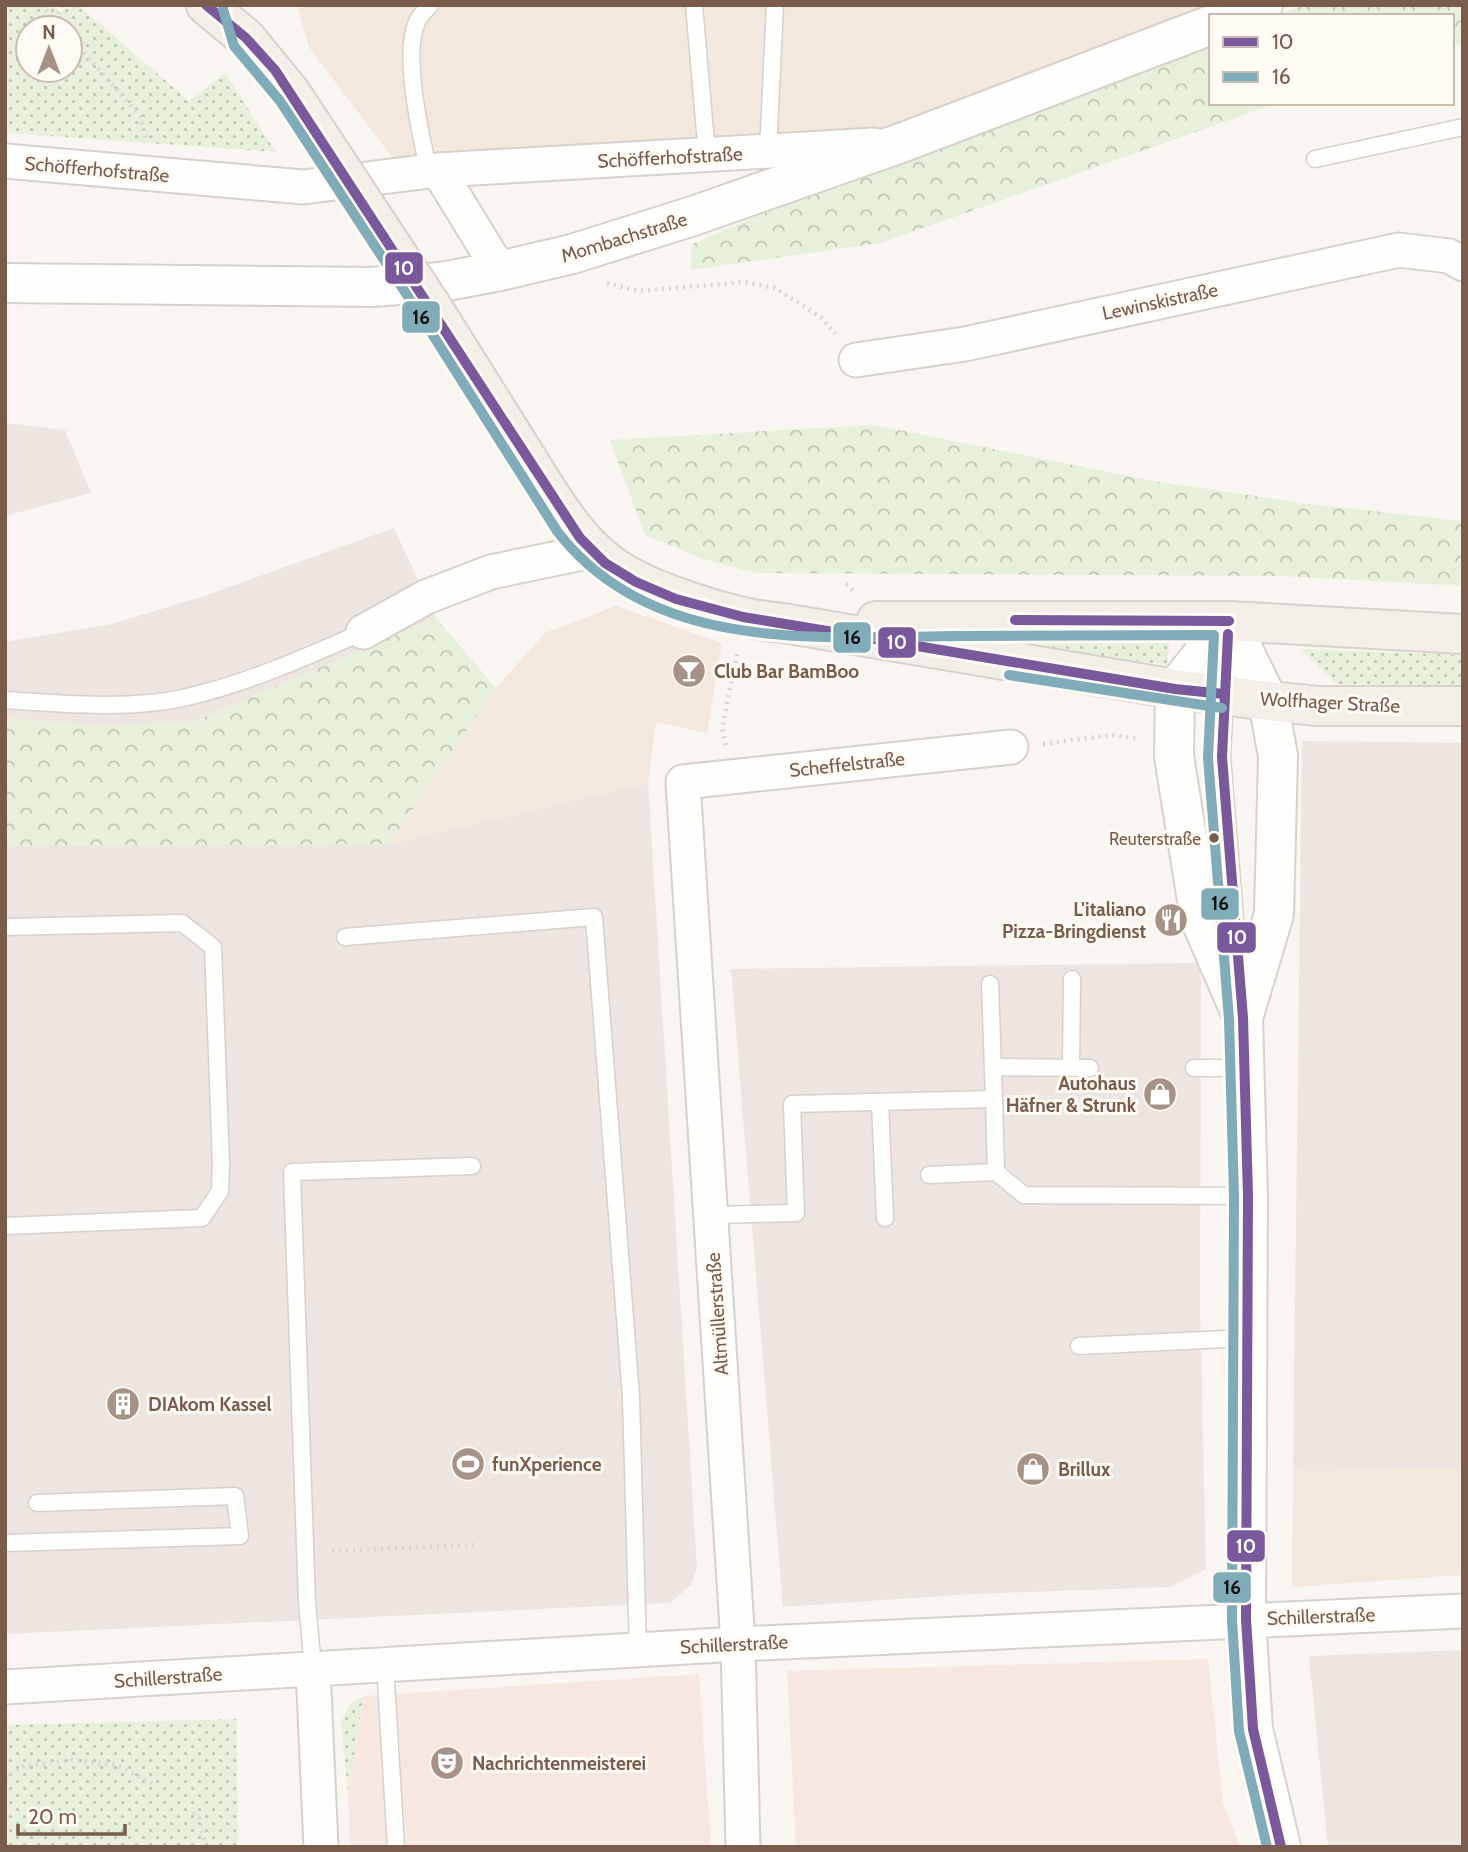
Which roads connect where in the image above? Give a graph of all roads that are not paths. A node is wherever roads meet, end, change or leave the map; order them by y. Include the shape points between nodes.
1 (206, 5) edge
2 (430, 5) edge
3 (694, 5) edge
4 (775, 5) edge
5 (1263, 5) edge
6 (1241, 14) edge
7 (242, 22) edge
8 (1209, 26) edge
9 (1463, 127) edge
10 (901, 143) junction
11 (768, 151) junction
12 (707, 155) junction
13 (1315, 159) dead end
14 (5, 161) edge
15 (434, 171) junction
16 (1461, 258) edge
17 (500, 271) junction
18 (5, 283) edge
19 (856, 360) road end
20 (584, 543) junction
21 (1229, 621) junction
22 (783, 623) junction
23 (363, 632) joint
24 (1463, 634) edge
25 (1175, 689) junction
26 (1224, 694) junction
27 (5, 700) edge
28 (1268, 701) junction
29 (1463, 706) edge
30 (1011, 747) dead end
31 (684, 782) joint
32 (5, 927) edge
33 (345, 937) dead end
34 (1072, 979) dead end
35 (990, 984) dead end
36 (1242, 1018) junction
37 (993, 1067) junction
38 (1071, 1068) junction
39 (1090, 1068) dead end
40 (1194, 1068) dead end
41 (1244, 1068) junction
42 (994, 1098) junction
43 (880, 1102) junction
44 (472, 1166) dead end
45 (996, 1172) junction
46 (929, 1175) dead end
47 (1248, 1196) junction
48 (711, 1214) junction
49 (885, 1218) dead end
50 (5, 1226) edge
51 (1247, 1338) junction
52 (1079, 1346) dead end
53 (37, 1503) dead end
54 (5, 1543) edge
55 (1463, 1611) edge
56 (1246, 1619) junction
57 (738, 1644) junction
58 (638, 1650) junction
59 (385, 1665) junction
60 (313, 1668) junction
61 (5, 1687) edge
62 (321, 1847) edge
63 (396, 1847) edge
64 (743, 1847) edge
65 (1281, 1847) edge

1 - 7 main road, Wolfhager Straße
2 - 15 lane via 417,20 413,38 418,120
3 - 12 lane
4 - 11 lane
5 - 6 main road
7 - 20 main road, Wolfhager Straße, bridge
8 - 10 main road, Mombachstraße
9 - 13 lane
10 - 11 street, Schöfferhofstraße
10 - 17 main road, Mombachstraße via 693,216
11 - 12 street, Schöfferhofstraße
12 - 15 street, Schöfferhofstraße
14 - 15 street, Schöfferhofstraße via 303,187
15 - 17 street
16 - 19 street, Lewinskistraße via 1399,250 965,344
17 - 18 main road, Mombachstraße via 441,282 371,287
20 - 22 main road, Wolfhager Straße via 617,572 645,587 745,620
20 - 23 street via 426,597
21 - 22 main road, Wolfhager Straße
21 - 24 main road, Wolfhager Straße
21 - 25 main road
21 - 26 lane
21 - 28 main road
22 - 25 main road, Wolfhager Straße
23 - 27 lane via 280,669 186,698 90,706
25 - 26 main road, Wolfhager Straße
25 - 36 main road via 1174,756 1200,919
26 - 28 main road, Wolfhager Straße
26 - 36 lane via 1222,757
28 - 29 main road, Wolfhager Straße via 1318,706
28 - 36 main road via 1278,756 1274,914
30 - 31 street, Scheffelstraße
31 - 48 street, Altmüllerstraße
32 - 50 lane via 182,923 213,947 221,1164 219,1191 202,1217
33 - 58 lane via 594,917 631,1396
34 - 38 lane
35 - 37 lane
36 - 41 main road
37 - 38 lane
37 - 42 lane
38 - 39 lane
40 - 41 lane
41 - 47 main road
42 - 43 lane
42 - 45 lane
43 - 48 lane via 792,1104 796,1213
43 - 49 lane
44 - 60 lane via 292,1172
45 - 46 lane
45 - 47 lane via 1024,1195
47 - 51 main road
48 - 57 street, Altmüllerstraße
51 - 52 lane
51 - 56 main road
53 - 54 lane via 235,1496 240,1536
55 - 56 street, Schillerstraße
56 - 57 street, Schillerstraße
56 - 65 main road via 1253,1730
57 - 58 street, Schillerstraße
57 - 64 street, Altmüllerstraße
58 - 59 street, Schillerstraße
59 - 60 street, Schillerstraße
59 - 63 lane
60 - 61 street, Schillerstraße
60 - 62 street

